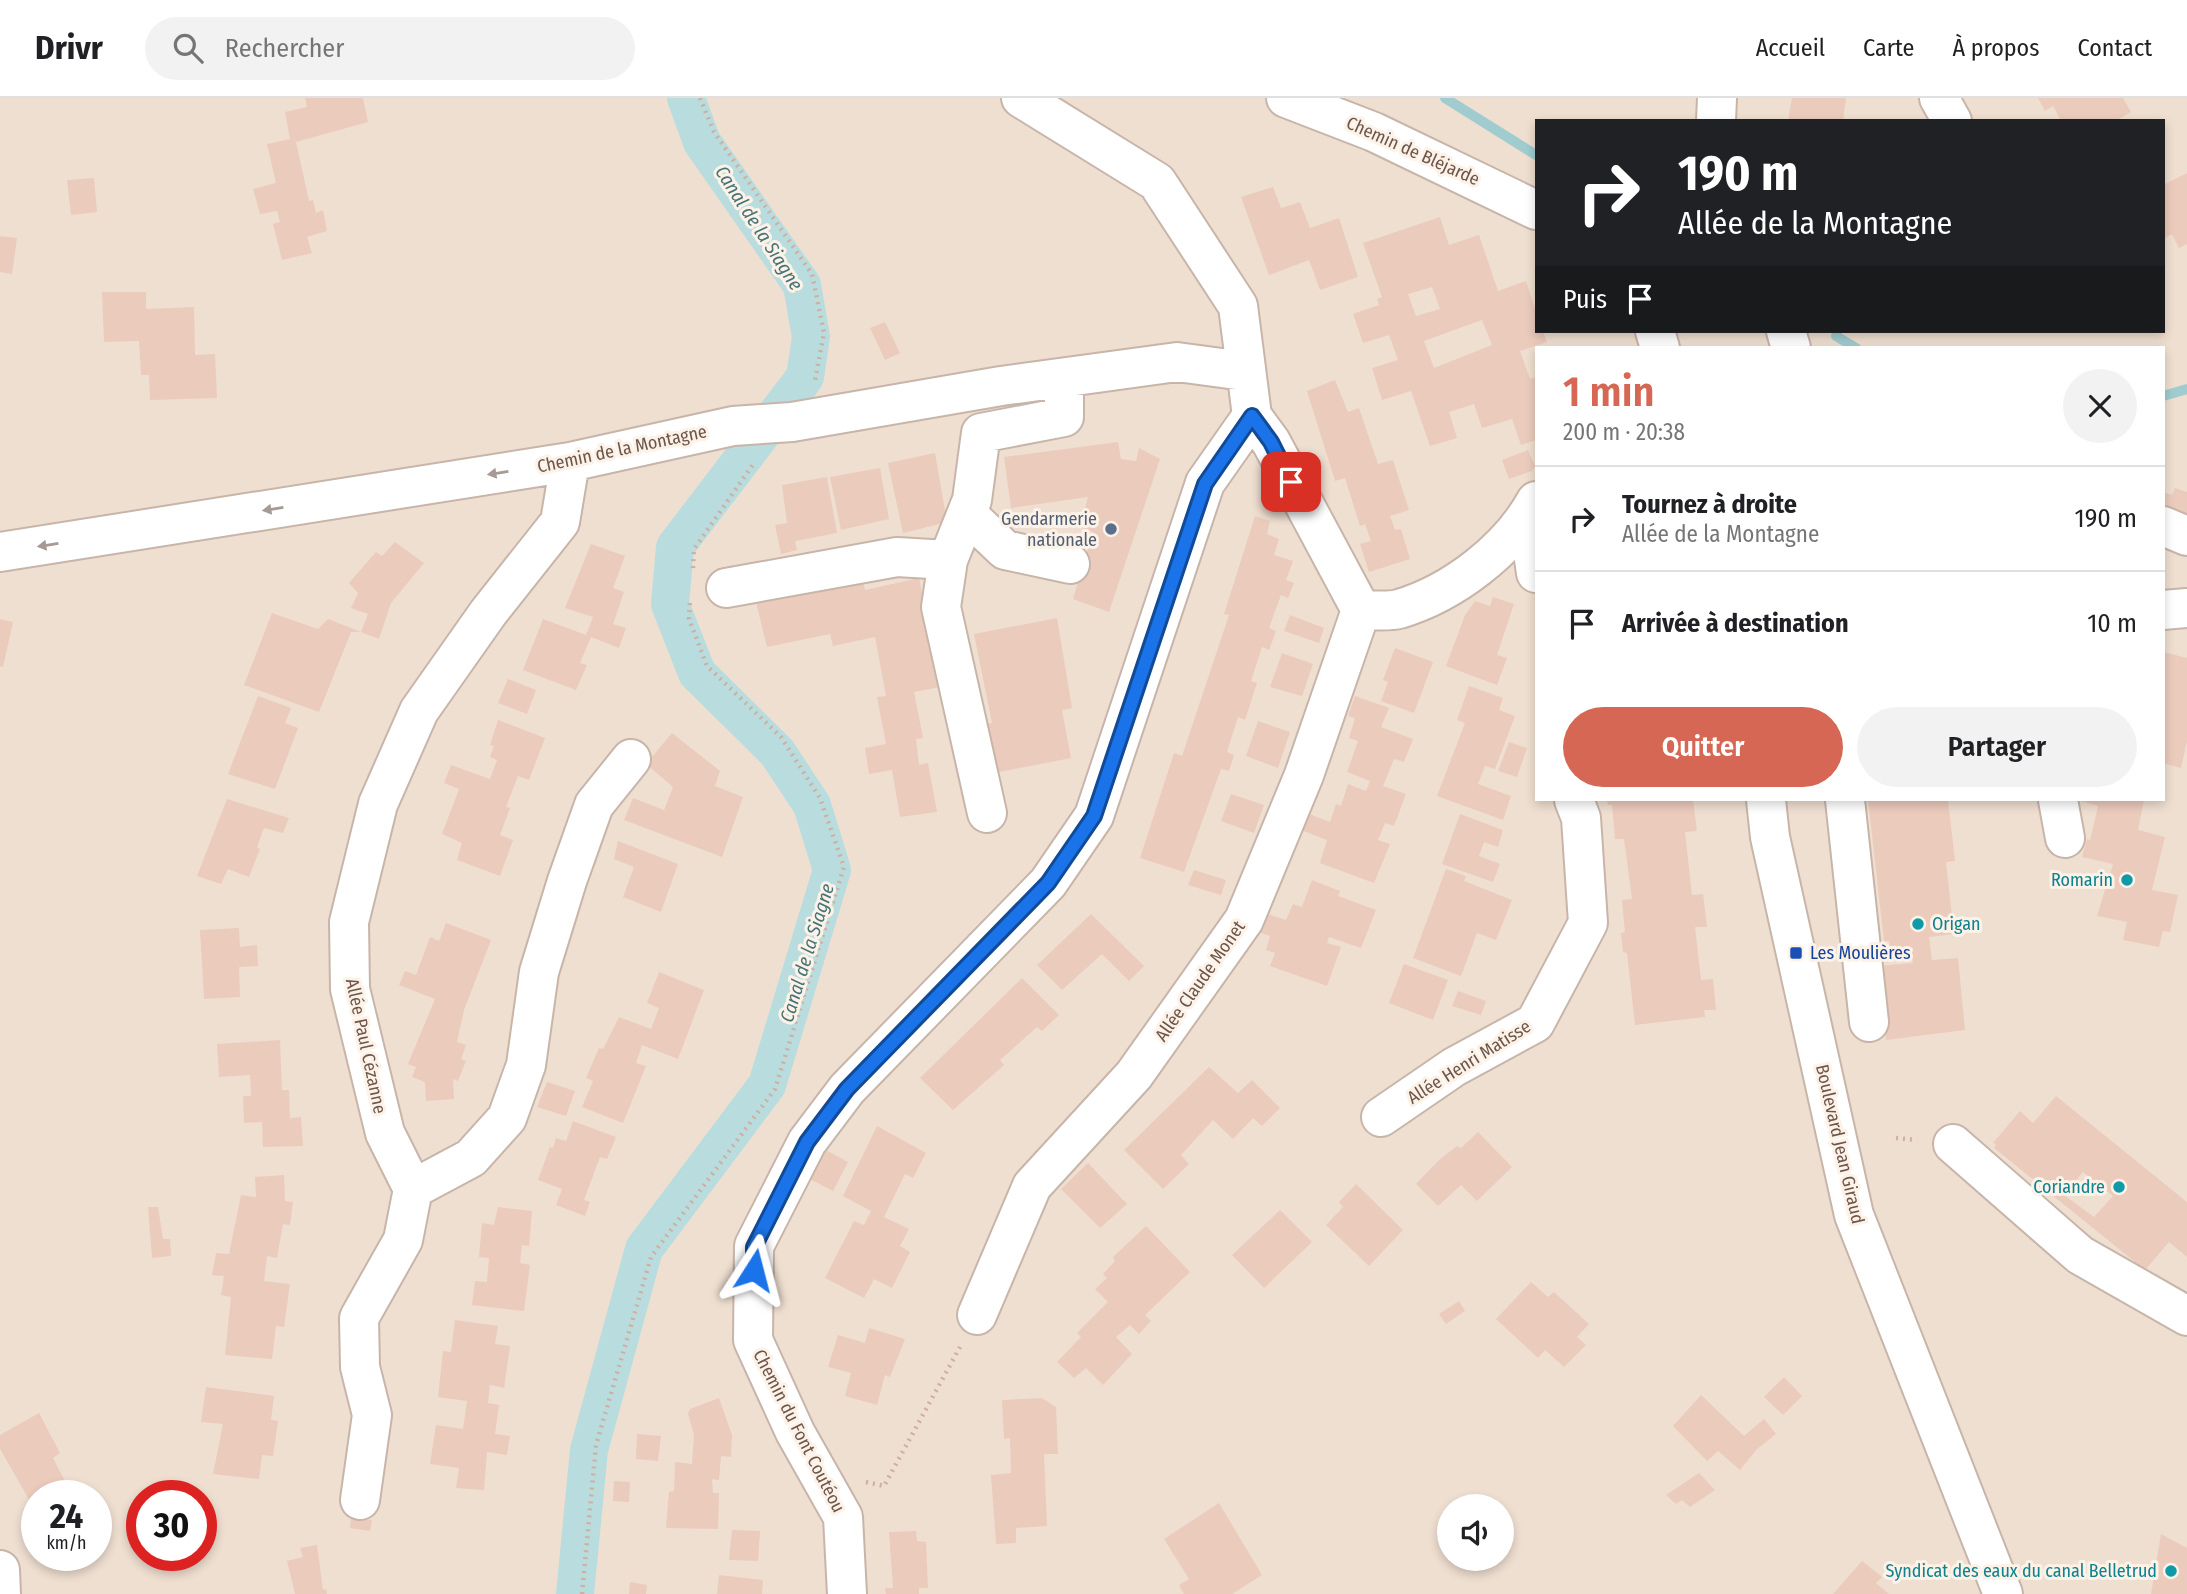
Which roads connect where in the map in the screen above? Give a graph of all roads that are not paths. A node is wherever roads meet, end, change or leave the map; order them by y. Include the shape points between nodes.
1 (1021, 98) edge
2 (1286, 98) edge
3 (1717, 98) edge
4 (1939, 98) edge
5 (1716, 119) edge
6 (1951, 119) edge
7 (1535, 210) edge
8 (1244, 371) junction
9 (1064, 378) junction
10 (1252, 416) junction
11 (570, 462) junction
12 (1532, 509) edge
13 (967, 514) junction
14 (2165, 527) edge
15 (2187, 536) edge
16 (0, 552) edge
17 (1535, 557) edge
18 (948, 560) junction
19 (1070, 564) dead end
20 (703, 586) road end
21 (2187, 608) edge
22 (1361, 610) junction
23 (2165, 610) edge
24 (631, 759) dead end
25 (1574, 801) edge
26 (1766, 801) edge
27 (1844, 801) edge
28 (2058, 801) edge
29 (987, 813) dead end
30 (2065, 838) dead end
31 (1869, 1022) dead end
32 (1381, 1117) dead end
33 (1952, 1144) dead end
34 (413, 1189) junction
35 (977, 1315) road end
36 (2187, 1316) edge
37 (360, 1500) dead end
38 (0, 1570) edge
39 (1, 1594) edge
40 (848, 1594) edge
41 (2003, 1594) edge

1 - 8 street via 1157,182 1238,306
2 - 7 street, Chemin de Bléjarde via 1374,132
3 - 5 street
4 - 6 street
8 - 9 street, Chemin de la Montagne via 1177,362
8 - 10 street
9 - 11 street, Chemin de la Montagne via 792,422 733,426
9 - 13 street via 1064,417 981,433
10 - 22 street via 1271,442
10 - 40 street, Chemin du Font Coutéou via 1205,484 1094,816 1048,883 847,1089 807,1142 754,1247 753,1340 795,1432 843,1517
11 -> 16 street, Chemin de la Montagne
11 - 34 street, Allée Paul Cézanne via 560,522 419,711 379,804 349,922 351,989 385,1133
12 - 17 street
12 - 22 street via 1494,553 1438,594 1396,610
13 - 18 street
13 - 19 street via 1005,550
14 - 15 street
18 - 20 street via 897,557
18 - 29 street via 941,607
21 - 23 street
22 - 35 street, Allée Claude Monet via 1304,775 1244,919 1134,1075 1032,1186
24 - 34 street via 594,806 567,881 539,972 526,1065 507,1118 471,1158
25 - 32 street, Allée Henri Matisse via 1581,818 1588,923 1535,1023 1454,1067
26 - 41 street, Boulevard Jean Giraud via 1770,837 1854,1215
27 - 31 street
28 - 30 street
33 - 36 street via 2080,1255
34 - 37 street via 403,1240 359,1318 360,1367 372,1415
38 - 39 street

